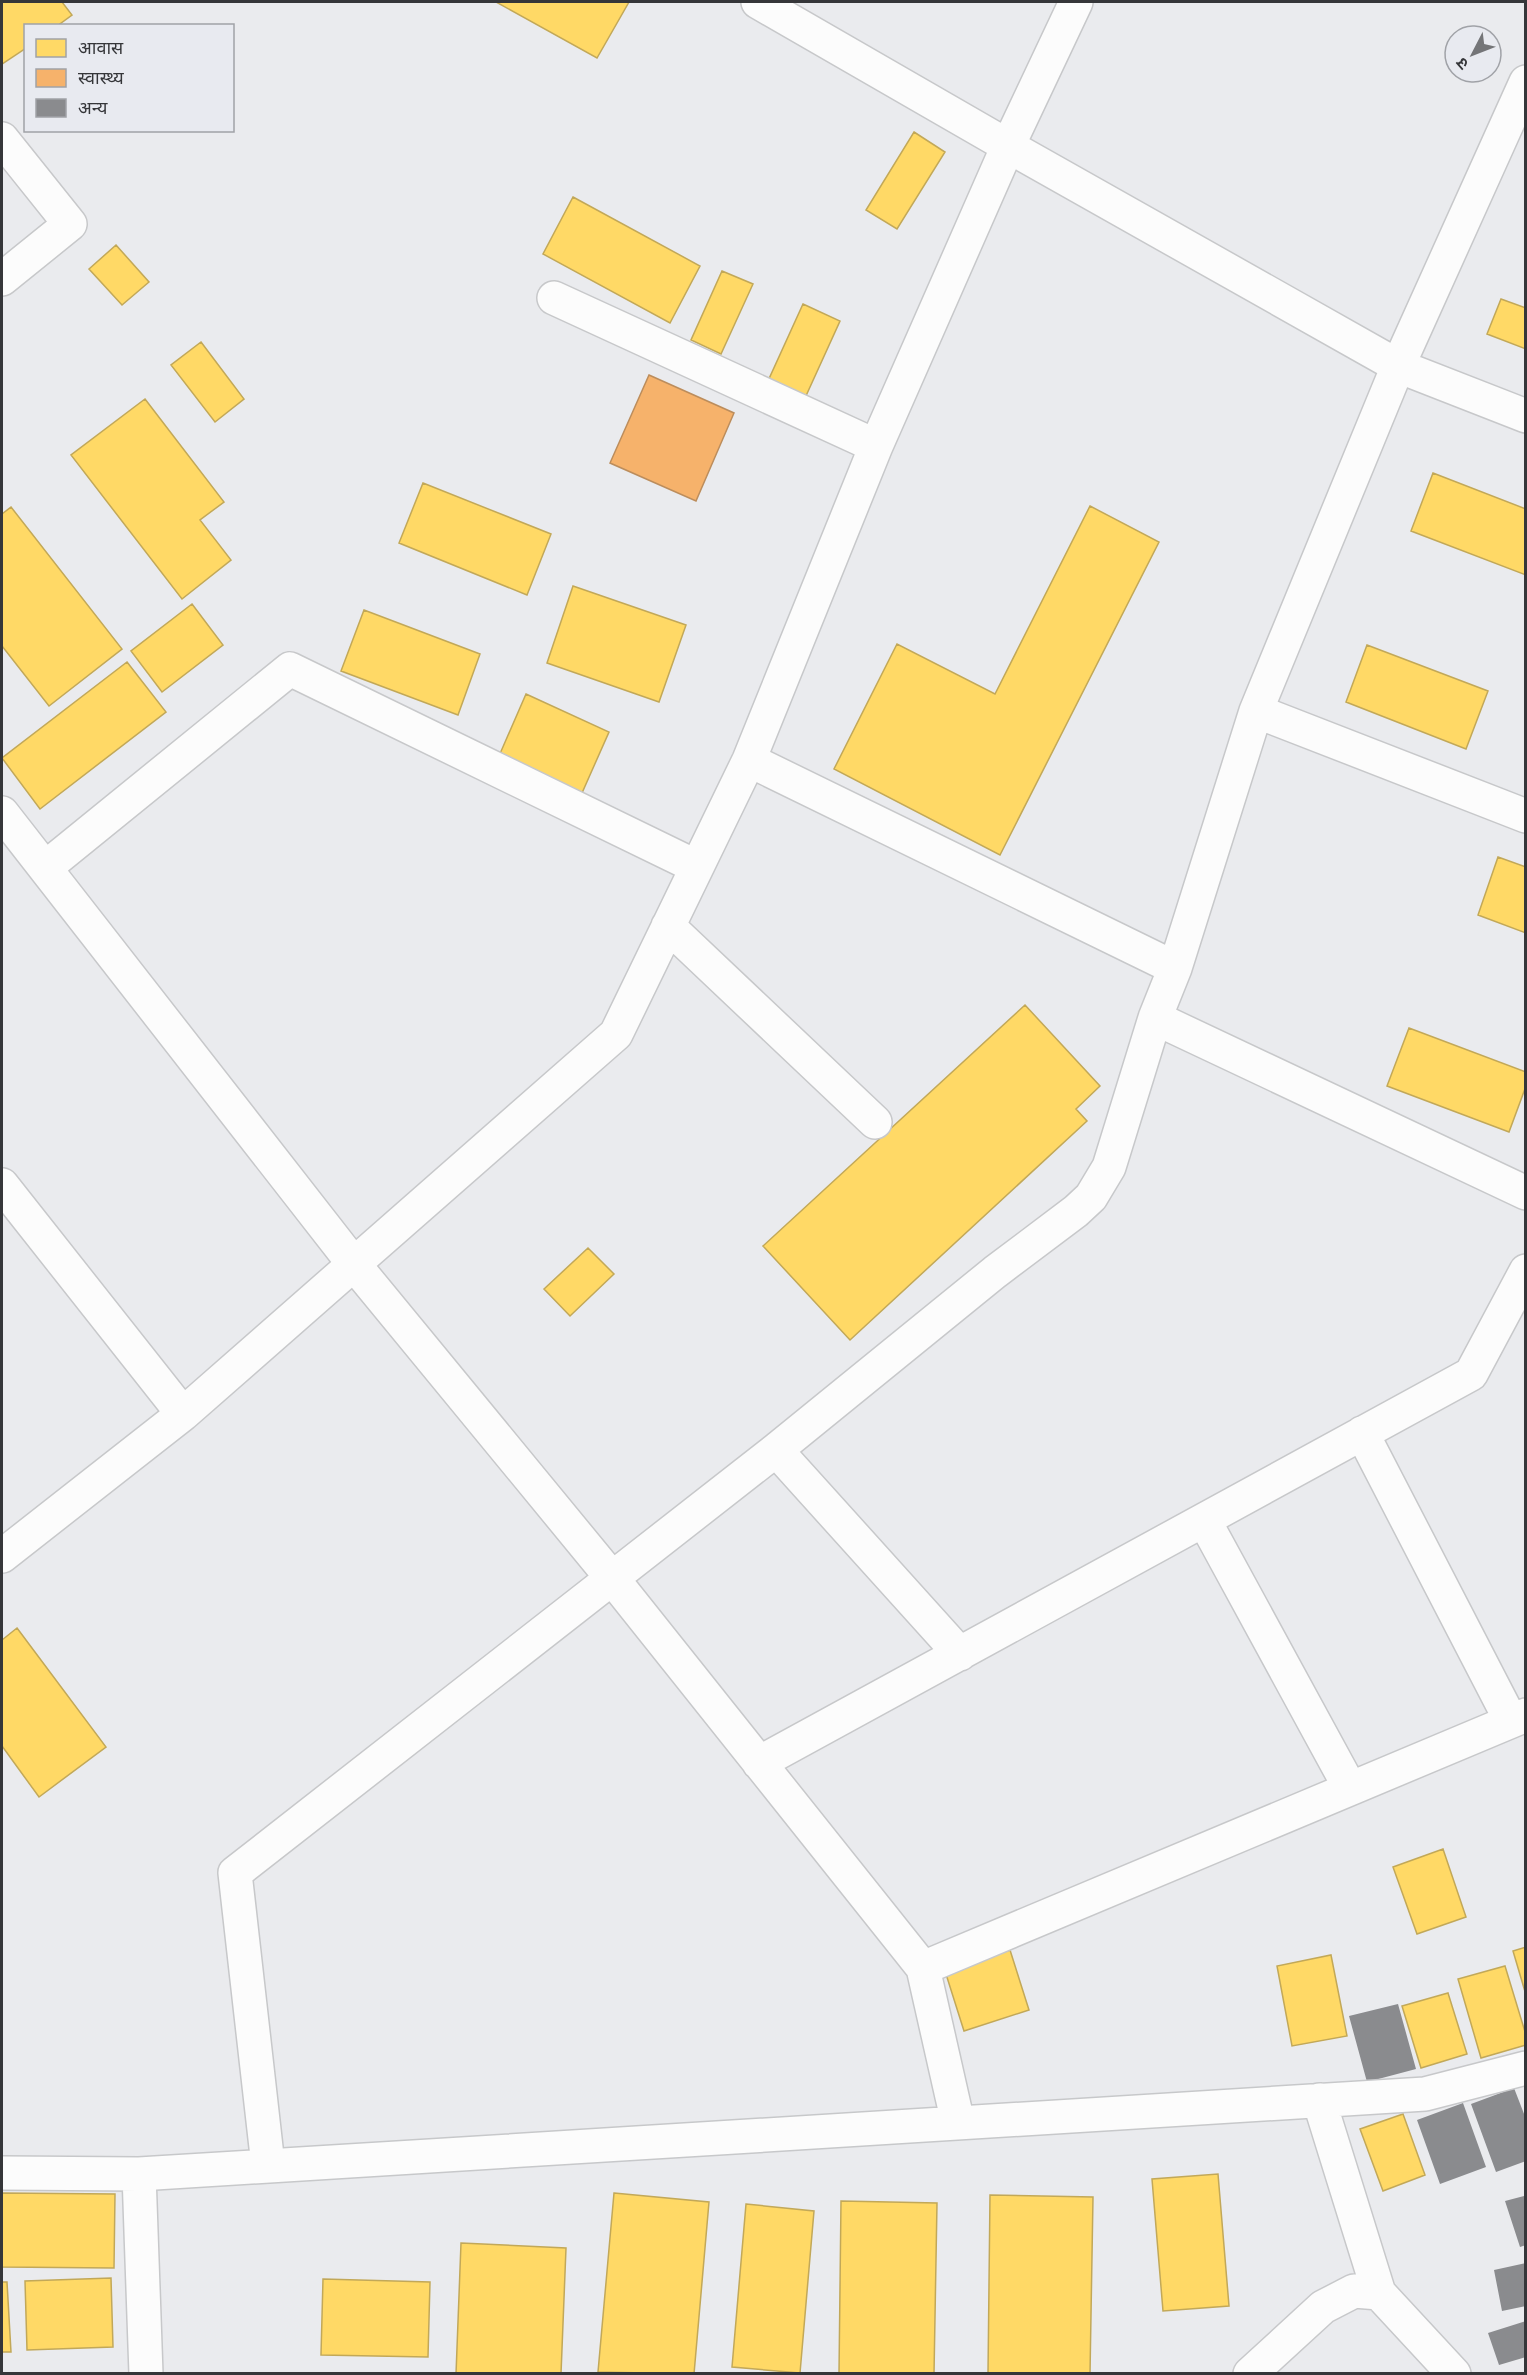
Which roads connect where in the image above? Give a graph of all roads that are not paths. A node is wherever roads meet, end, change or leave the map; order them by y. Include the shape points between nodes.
1 (758, 2) edge
2 (1076, 2) edge
3 (1526, 82) edge
4 (2, 139) edge
5 (1008, 146) junction
6 (2, 279) edge
7 (554, 298) dead end
8 (1398, 366) junction
9 (1526, 416) edge
10 (876, 446) junction
11 (1256, 711) junction
12 (749, 760) junction
13 (2, 813) edge
14 (1526, 816) edge
15 (697, 867) junction
16 (45, 868) junction
17 (668, 926) junction
18 (1175, 968) junction
19 (1155, 1018) junction
20 (875, 1122) dead end
21 (2, 1185) edge
22 (1526, 1193) edge
23 (354, 1263) junction
24 (1526, 1271) edge
25 (183, 1414) junction
26 (1362, 1433) junction
27 (776, 1450) junction
28 (1204, 1520) junction
29 (2, 1554) edge
30 (612, 1578) junction
31 (960, 1654) junction
32 (1518, 1718) edge
33 (759, 1763) junction
34 (1350, 1788) junction
35 (923, 1968) junction
36 (1526, 2068) edge
37 (1319, 2100) junction
38 (958, 2123) junction
39 (268, 2165) junction
40 (2, 2173) edge
41 (140, 2174) junction
42 (1379, 2293) junction
43 (146, 2373) edge
44 (1250, 2373) edge
45 (1454, 2373) edge

1 - 5 street
2 - 5 street
3 - 8 street
4 - 6 street via 70,224
5 - 8 street
5 - 10 street
7 - 10 street
8 - 9 street
8 - 11 street
10 - 12 street
11 - 14 street
11 - 18 street
12 - 15 street
12 - 18 street
13 - 16 street
15 - 16 street via 290,669
15 - 17 street
16 - 23 street
17 - 20 street
17 - 23 street via 616,1034
18 - 19 street
19 - 22 street
19 - 27 street via 1109,1167 1091,1197
21 - 25 street
23 - 25 street
23 - 30 street
24 - 26 street via 1471,1374
25 - 29 street
26 - 28 street
26 - 32 street
27 - 30 street
27 - 31 street
28 - 31 street
28 - 34 street
30 - 33 street
30 - 39 street via 235,1873
31 - 33 street
32 - 34 street
33 - 35 street
34 - 35 street
35 - 38 street
36 - 37 street via 1425,2094
37 - 38 street
37 - 42 street
38 - 39 street
39 - 41 street
40 - 41 street
41 - 43 street
42 - 44 street via 1354,2291 1323,2307
42 - 45 street

